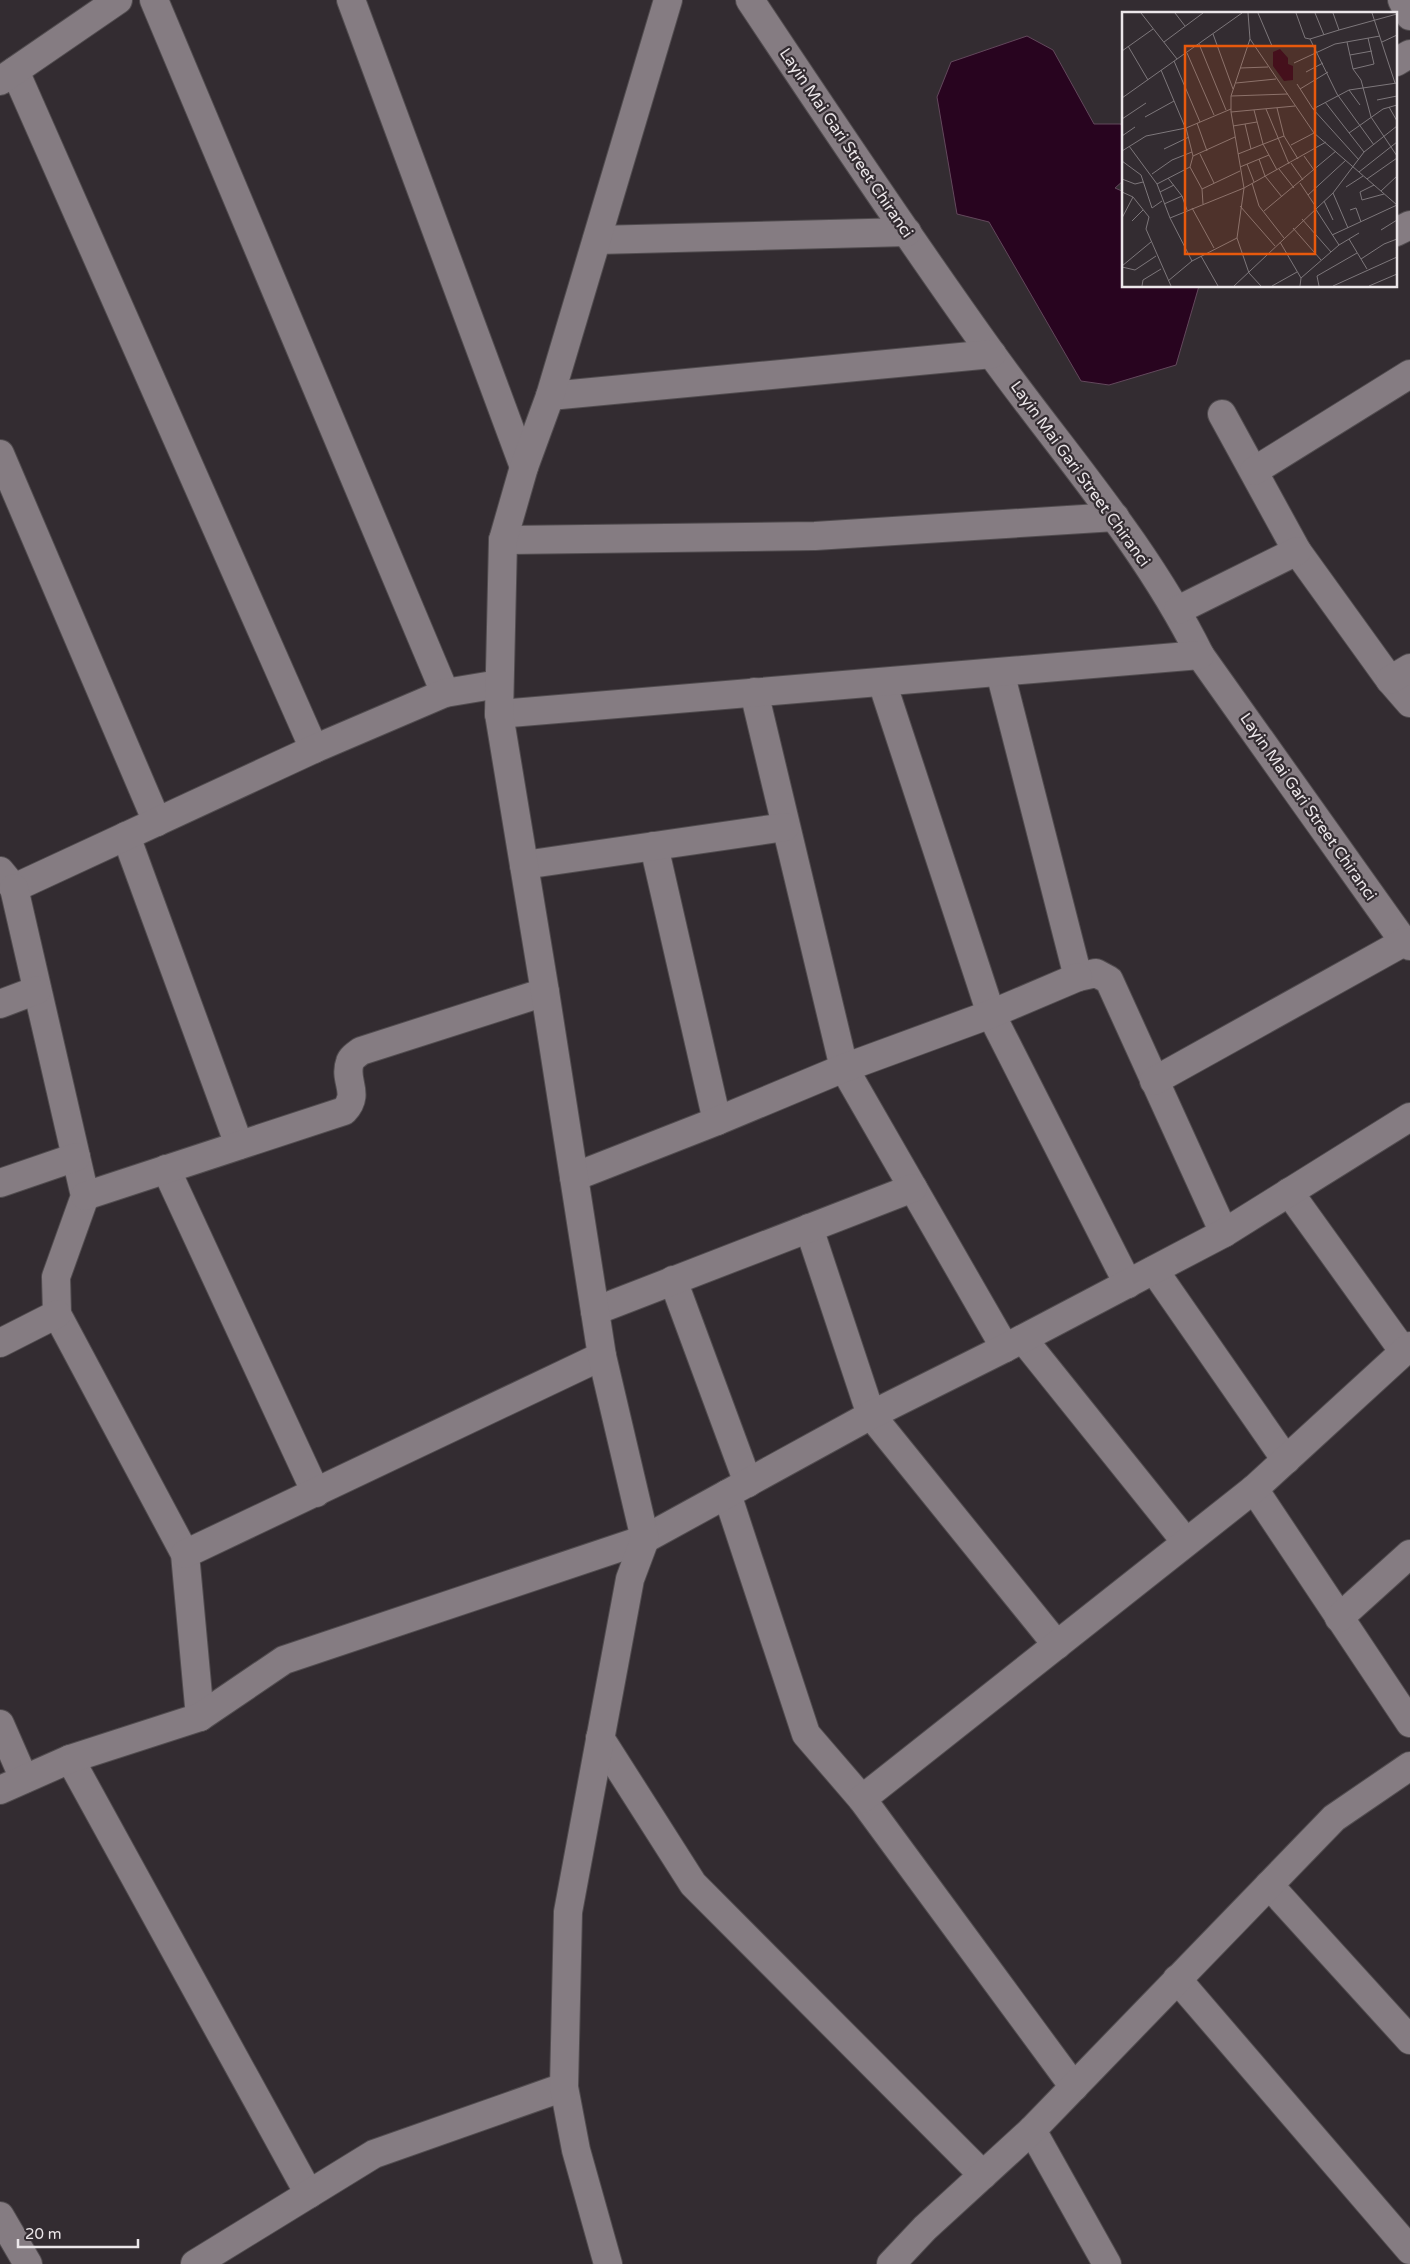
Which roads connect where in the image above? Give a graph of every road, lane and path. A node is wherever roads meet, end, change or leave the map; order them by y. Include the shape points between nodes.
1 (118, 0) edge
2 (154, 0) edge
3 (351, 0) edge
4 (668, 0) edge
5 (750, 0) edge
6 (1402, 0) edge
7 (1410, 16) edge
8 (1410, 54) edge
9 (1398, 61) edge
10 (8, 76) edge
11 (1410, 225) edge
12 (1398, 231) edge
13 (907, 232) junction
14 (597, 240) junction
15 (992, 354) junction
16 (1410, 374) edge
17 (550, 396) junction
18 (1222, 414) dead end
19 (0, 454) edge
20 (524, 467) junction
21 (1254, 471) junction
22 (1115, 517) junction
23 (503, 540) junction
24 (1296, 551) junction
25 (1178, 610) junction
26 (1200, 655) junction
27 (1000, 672) junction
28 (1400, 674) edge
29 (882, 682) junction
30 (499, 684) junction
31 (754, 692) junction
32 (445, 693) junction
33 (1410, 703) edge
34 (499, 714) junction
35 (314, 749) junction
36 (157, 822) junction
37 (785, 827) junction
38 (126, 836) junction
39 (654, 846) junction
40 (524, 865) junction
41 (4, 877) edge
42 (1407, 944) edge
43 (1078, 977) junction
44 (37, 990) junction
45 (545, 992) junction
46 (0, 1004) edge
47 (991, 1014) junction
48 (844, 1068) junction
49 (1154, 1081) junction
50 (1410, 1117) edge
51 (717, 1121) junction
52 (239, 1145) junction
53 (76, 1157) junction
54 (166, 1169) junction
55 (574, 1177) junction
56 (0, 1183) edge
57 (913, 1188) junction
58 (1289, 1192) junction
59 (86, 1196) junction
60 (809, 1228) junction
61 (1224, 1233) junction
62 (1154, 1270) junction
63 (673, 1280) junction
64 (1128, 1284) junction
65 (595, 1311) junction
66 (57, 1314) junction
67 (0, 1343) edge
68 (1014, 1344) junction
69 (1407, 1349) edge
70 (602, 1356) junction
71 (871, 1415) junction
72 (1286, 1460) junction
73 (738, 1488) junction
74 (1254, 1489) junction
75 (316, 1493) junction
76 (645, 1539) junction
77 (1186, 1542) junction
78 (185, 1554) junction
79 (1410, 1554) edge
80 (1339, 1618) junction
81 (1057, 1645) junction
82 (200, 1717) junction
83 (1410, 1723) edge
84 (0, 1724) edge
85 (600, 1738) junction
86 (70, 1759) junction
87 (1410, 1766) edge
88 (12, 1785) edge
89 (862, 1799) junction
90 (1269, 1885) junction
91 (1177, 1979) junction
92 (1410, 2040) edge
93 (564, 2087) junction
94 (1074, 2087) junction
95 (1032, 2130) junction
96 (983, 2175) junction
97 (309, 2194) junction
98 (0, 2216) edge
99 (1410, 2250) edge
100 (28, 2264) edge
101 (195, 2264) edge
102 (608, 2264) edge
103 (892, 2264) edge
104 (1107, 2264) edge

1 - 10 street
2 - 32 street
3 - 20 street
4 - 14 street
5 - 13 street, Layin Mai Gari Street Chiranci
6 - 7 street
8 - 9 street
10 - 35 street
11 - 12 street
13 - 14 street
13 - 15 street, Layin Mai Gari Street Chiranci
14 - 17 street
15 - 17 street
15 - 22 street, Layin Mai Gari Street Chiranci
16 - 21 street
17 - 20 street
18 - 21 street
19 - 36 street
20 - 23 street
21 - 24 street
22 - 23 street via 815,536
22 - 25 street, Layin Mai Gari Street Chiranci
23 - 30 street
24 - 25 street
24 - 28 street
25 - 26 street, Layin Mai Gari Street Chiranci
26 - 27 street
26 - 42 street, Layin Mai Gari Street Chiranci
27 - 29 street
27 - 43 street
28 - 33 street
29 - 31 street
29 - 47 street
30 - 32 street
30 - 34 street
31 - 34 street
31 - 37 street
32 - 35 street
34 - 40 street
35 - 36 street
36 - 38 street
37 - 39 street
37 - 48 street
38 - 41 street
38 - 52 street
39 - 40 street
39 - 51 street
40 - 45 street
41 - 44 street
42 - 49 street
43 - 47 street
43 - 49 street via 1096,973 1109,980
44 - 46 street
44 - 53 street
45 - 52 street via 360,1051 350,1061 351,1104 344,1111
45 - 55 street
47 - 48 street
47 - 64 street
48 - 51 street
48 - 57 street
49 - 61 street
50 - 58 street
51 - 55 street
52 - 54 street
53 - 56 street
53 - 59 street
54 - 59 street
54 - 75 street
55 - 65 street
57 - 60 street
57 - 68 street
58 - 61 street
58 - 69 street
59 - 66 street via 56,1277
60 - 63 street
60 - 71 street
61 - 62 street
62 - 64 street
62 - 72 street
63 - 65 street
63 - 73 street
64 - 68 street
65 - 70 street
66 - 67 street
66 - 78 street
68 - 71 street
68 - 77 street
69 - 72 street
70 - 75 street
70 - 76 street
71 - 73 street
71 - 81 street
72 - 74 street
73 - 76 street
73 - 89 street via 806,1734
74 - 77 street
74 - 80 street
75 - 78 street
76 - 82 street via 284,1660
76 - 85 street via 630,1579
77 - 81 street
78 - 82 street
79 - 80 street
80 - 83 street
81 - 89 street
82 - 86 street
84 - 88 street
85 - 93 street via 568,1912
85 - 96 street via 693,1884
86 - 88 street
86 - 97 street
87 - 90 street via 1334,1818
89 - 94 street
90 - 91 street
90 - 92 street
91 - 94 street
91 - 99 street
93 - 97 street via 374,2154
93 - 102 street via 576,2150
94 - 95 street
95 - 96 street
95 - 104 street
96 - 103 street via 925,2228
97 - 101 street
98 - 100 street

